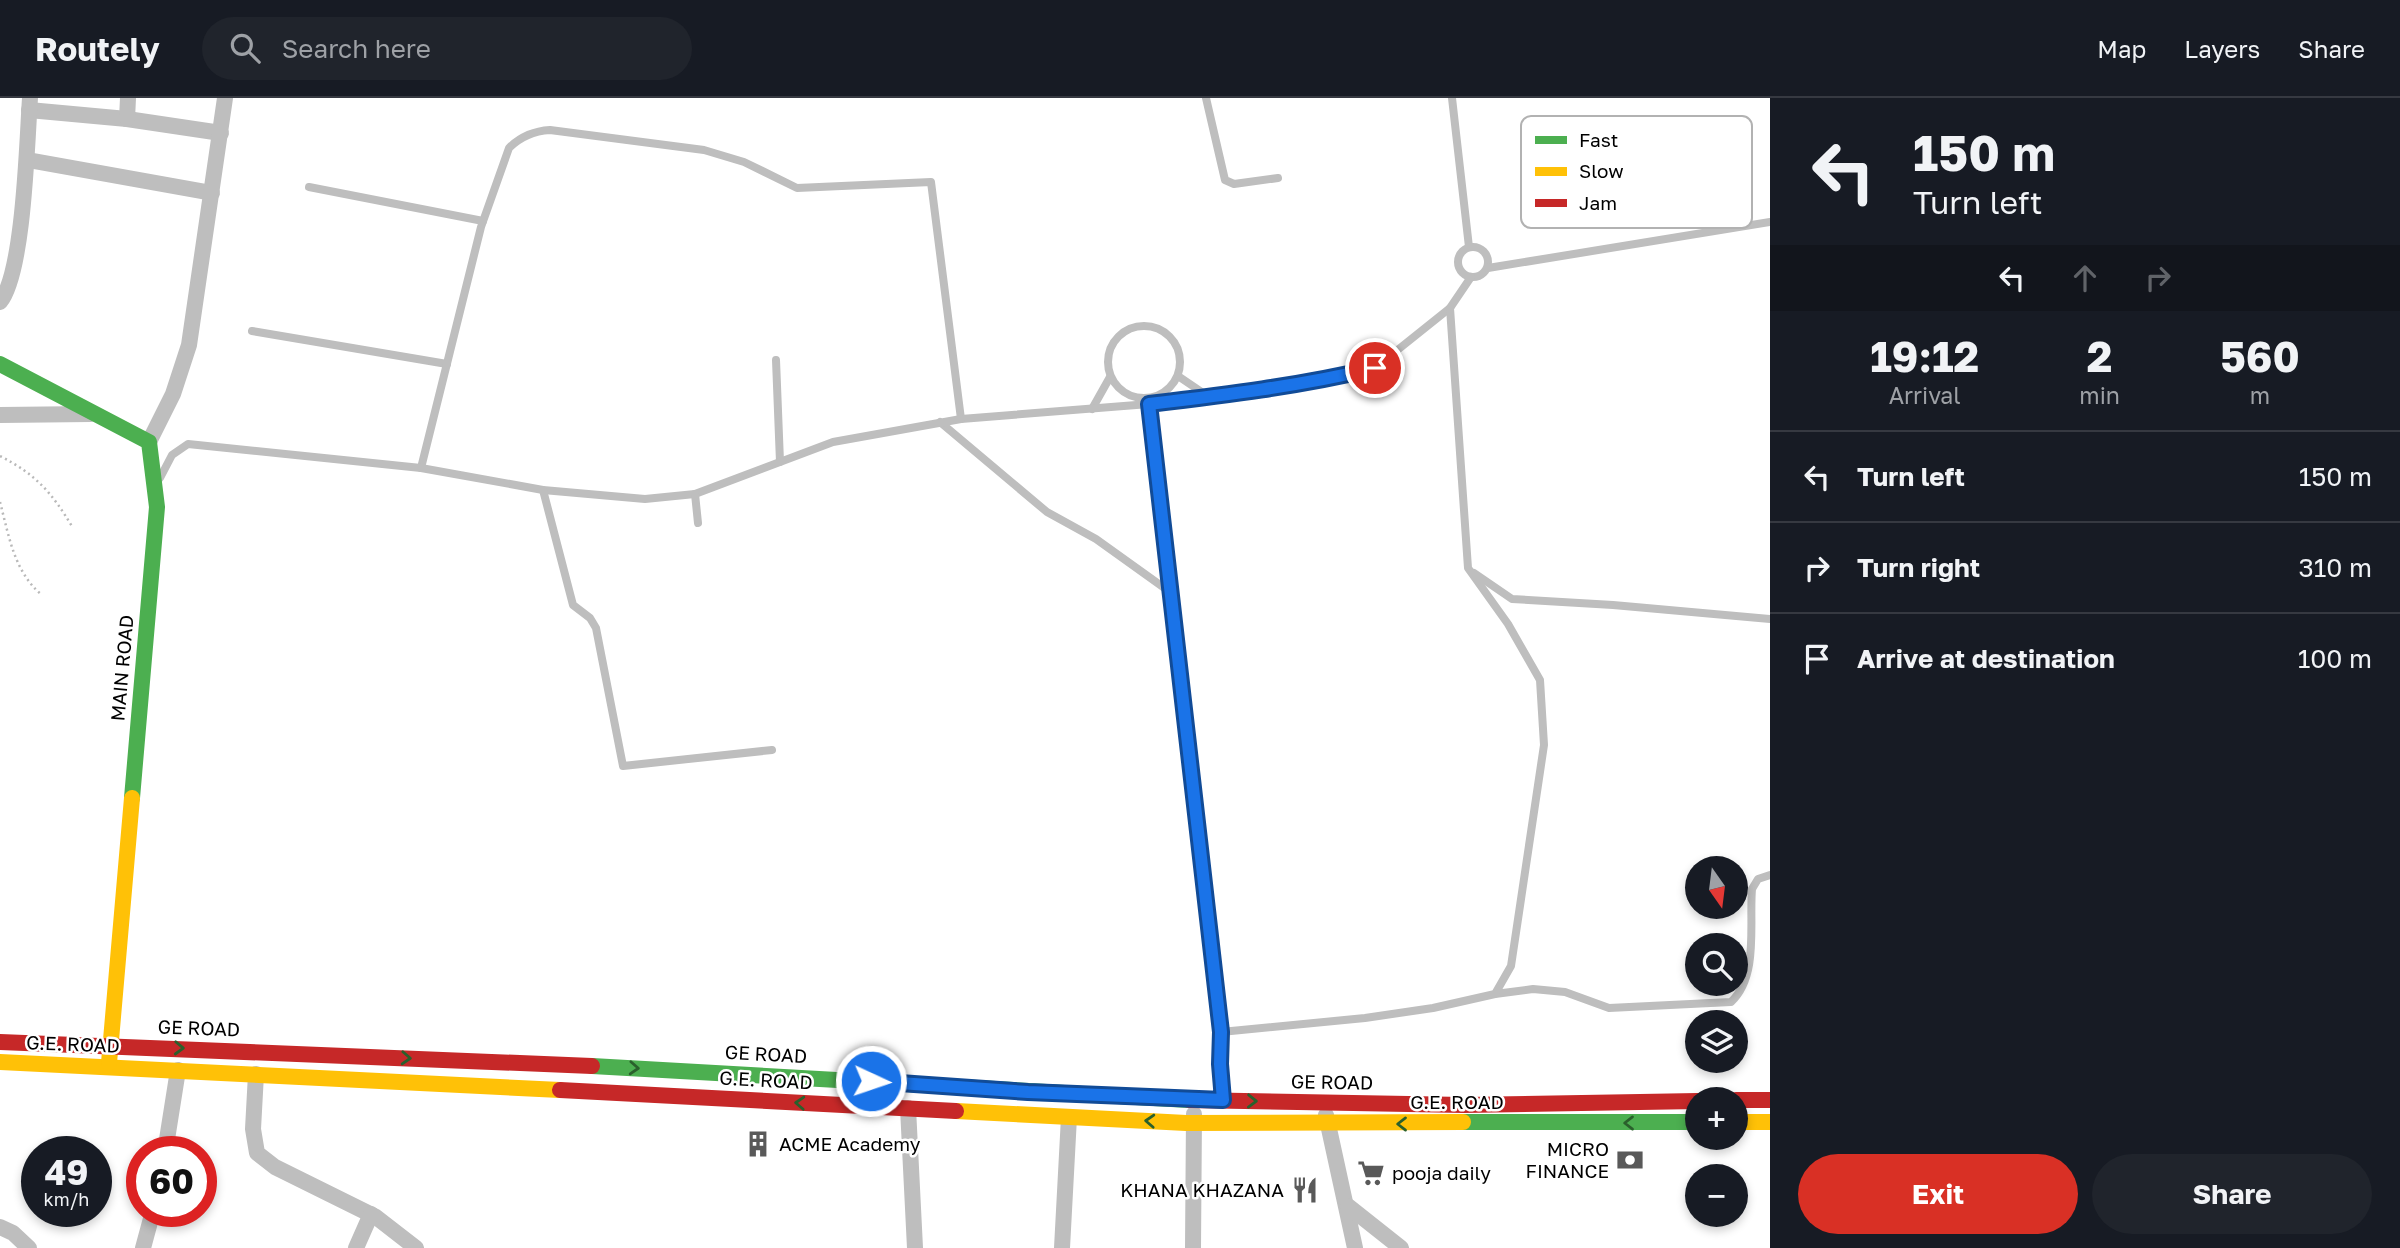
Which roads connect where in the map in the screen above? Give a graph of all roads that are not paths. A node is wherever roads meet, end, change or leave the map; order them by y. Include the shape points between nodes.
1 (71, 98) edge
2 (128, 98) edge
3 (225, 98) edge
4 (1206, 98) edge
5 (1452, 98) edge
6 (29, 104) edge
7 (69, 115) junction
8 (127, 119) junction
9 (221, 133) junction
10 (28, 160) junction
11 (1278, 178) dead end
12 (309, 187) dead end
13 (212, 193) junction
14 (483, 221) junction
15 (1770, 222) edge
16 (1752, 225) edge
17 (1733, 228) edge
18 (1469, 247) junction
19 (1488, 268) junction
20 (1471, 277) junction
21 (0, 302) edge
22 (1450, 308) junction
23 (252, 331) dead end
24 (776, 360) dead end
25 (0, 364) edge
26 (447, 364) junction
27 (1178, 376) junction
28 (1110, 377) junction
29 (1209, 397) junction
30 (1149, 401) junction
31 (1092, 409) junction
32 (97, 414) junction
33 (0, 415) edge
34 (961, 419) junction
35 (940, 422) junction
36 (149, 442) junction
37 (780, 462) junction
38 (421, 468) junction
39 (155, 489) junction
40 (544, 490) junction
41 (695, 494) junction
42 (698, 523) dead end
43 (1468, 568) junction
44 (1170, 592) junction
45 (1770, 619) edge
46 (772, 750) dead end
47 (1770, 875) edge
48 (1495, 994) junction
49 (1221, 1032) junction
50 (0, 1042) edge
51 (111, 1045) junction
52 (0, 1062) edge
53 (109, 1066) junction
54 (178, 1070) junction
55 (256, 1074) junction
56 (1195, 1100) junction
57 (1223, 1100) junction
58 (1748, 1100) edge
59 (1770, 1100) edge
60 (1685, 1101) edge
61 (1323, 1102) junction
62 (908, 1108) junction
63 (1069, 1117) junction
64 (1685, 1122) edge
65 (1748, 1122) edge
66 (1770, 1122) edge
67 (1193, 1123) junction
68 (1328, 1124) junction
69 (168, 1136) edge
70 (1348, 1206) junction
71 (371, 1214) junction
72 (0, 1227) edge
73 (149, 1227) edge
74 (29, 1248) edge
75 (143, 1248) edge
76 (356, 1248) edge
77 (416, 1248) edge
78 (915, 1248) edge
79 (1062, 1248) edge
80 (1193, 1248) edge
81 (1355, 1248) edge
82 (1401, 1248) edge

1 - 7 street
2 - 8 street
3 - 9 street
4 - 11 lane via 1225,180 1240,184
5 - 18 lane
6 - 7 street
6 - 10 street
7 - 8 street
8 - 9 street
9 - 13 street
10 - 13 street
10 - 21 street via 16,255
12 - 14 lane
13 - 36 street via 189,345 173,394
14 - 26 lane
14 - 34 lane via 509,148 536,131 704,150 744,162 797,188 930,182
15 - 16 lane
17 - 19 lane
18 - 19 lane via 1483,250 1489,258
18 - 20 lane via 1458,263
19 - 20 lane
20 - 22 lane
22 - 29 lane via 1375,368
22 - 43 lane
23 - 26 lane
24 - 37 lane
25 - 32 main road
26 - 38 lane
27 - 28 lane via 1181,365 1176,343 1148,326 1123,332 1114,341 1107,365
27 - 29 lane
27 - 30 lane via 1164,393
28 - 30 lane via 1128,395
28 - 31 lane
29 - 30 lane
30 - 31 lane
30 - 44 lane
31 - 34 lane
32 - 33 street
32 - 36 main road
34 - 35 lane
35 - 37 lane via 833,442
35 - 44 lane via 1047,512 1097,539
36 - 39 main road, MAIN ROAD
37 - 41 lane
38 - 39 lane via 188,444 172,455
38 - 40 lane
39 - 51 main road, MAIN ROAD via 156,521
40 - 41 lane via 645,499
40 - 46 lane via 573,605 596,628 623,766
41 - 42 lane
43 - 45 lane via 1512,599
43 - 48 lane via 1508,624 1540,680 1541,693 1544,745 1513,953
44 - 49 lane
47 - 48 lane via 1758,879 1752,889 1748,971 1742,992 1731,1002 1609,1008 1565,992 1533,989
48 - 49 lane via 1365,1018
49 - 57 lane
50 - 51 main road, GE ROAD
51 - 53 main road, MAIN ROAD
51 -> 56 main road, GE ROAD
52 - 53 main road, G.E. ROAD
53 - 54 main road, G.E. ROAD
54 - 55 main road, G.E. ROAD
54 - 69 street
62 -> 55 main road, G.E. ROAD
55 - 71 street via 253,1129 257,1153 275,1167
56 - 57 main road, GE ROAD
56 - 67 street
57 -> 61 main road, GE ROAD
58 - 59 main road
60 - 61 main road, GE ROAD
61 - 68 street
62 - 63 main road, G.E. ROAD
62 - 78 street
67 -> 63 main road, G.E. ROAD
63 - 79 street
64 -> 68 main road, G.E. ROAD
65 - 66 main road
67 - 68 main road, G.E. ROAD
67 - 80 street
68 - 70 street
70 - 81 street
70 - 82 street
71 - 76 street
71 - 77 street
72 - 74 street
73 - 75 street

